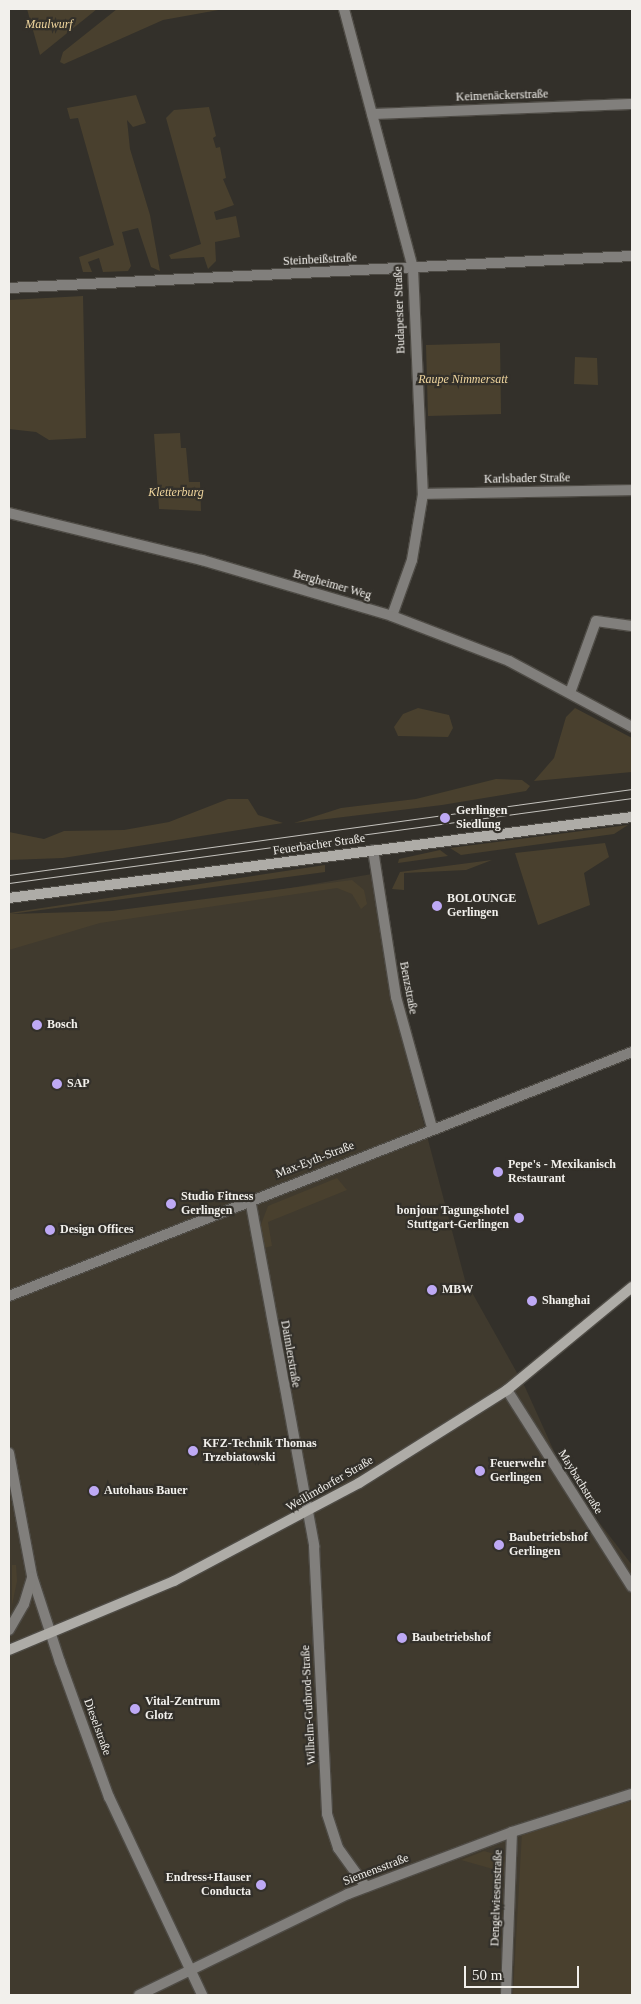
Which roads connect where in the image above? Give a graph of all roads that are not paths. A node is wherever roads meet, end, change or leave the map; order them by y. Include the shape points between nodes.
1 (344, 9) edge
2 (632, 104) edge
3 (372, 114) junction
4 (632, 256) edge
5 (413, 268) junction
6 (9, 288) edge
7 (632, 490) edge
8 (423, 494) junction
9 (9, 513) edge
10 (392, 616) junction
11 (632, 626) edge
12 (571, 690) junction
13 (632, 727) edge
14 (632, 817) edge
15 (373, 850) junction
16 (9, 898) edge
17 (632, 1052) edge
18 (432, 1128) junction
19 (250, 1199) junction
20 (632, 1287) edge
21 (9, 1296) edge
22 (507, 1390) junction
23 (9, 1453) edge
24 (306, 1512) junction
25 (32, 1576) junction
26 (630, 1581) edge
27 (9, 1630) edge
28 (50, 1635) junction
29 (9, 1650) edge
30 (632, 1794) edge
31 (512, 1832) junction
32 (366, 1887) junction
33 (190, 1971) junction
34 (139, 1995) edge
35 (202, 1995) edge
36 (506, 1995) edge

1 - 3 street, Budapester Straße
2 - 3 street, Keimenäckerstraße
3 - 5 street, Budapester Straße
4 - 5 street, Steinbeißstraße
5 - 6 street, Steinbeißstraße
5 - 8 street, Budapester Straße
7 - 8 street, Karlsbader Straße
8 - 10 street, Budapester Straße via 412,560
9 - 10 street, Bergheimer Weg via 202,560
10 - 12 street, Bergheimer Weg via 510,660
11 - 12 street via 596,621
12 - 13 street, Bergheimer Weg
14 - 15 main road, Feuerbacher Straße
15 - 16 main road, Feuerbacher Straße
15 - 18 street, Benzstraße via 396,997
17 - 18 street, Max-Eyth-Straße
18 - 19 street, Max-Eyth-Straße
19 - 21 street, Max-Eyth-Straße
19 - 24 street, Daimlerstraße
20 - 22 main road, Weilimdorfer Straße
22 - 24 main road, Weilimdorfer Straße
22 - 26 street, Maybachstraße
23 - 25 street, Dieselstraße
24 - 28 main road, Weilimdorfer Straße via 181,1577
24 - 32 street, Wilhelm-Gutbrod-Straße via 314,1546 327,1814 338,1848
25 - 27 street via 24,1604
25 - 28 street, Dieselstraße
28 - 29 main road, Weilimdorfer Straße
28 - 33 street, Dieselstraße via 109,1797
30 - 31 street, Siemensstraße
31 - 32 street, Siemensstraße
31 - 36 street, Dengelwiesenstraße
32 - 33 street, Siemensstraße
33 - 34 street, Siemensstraße
33 - 35 street, Dieselstraße

